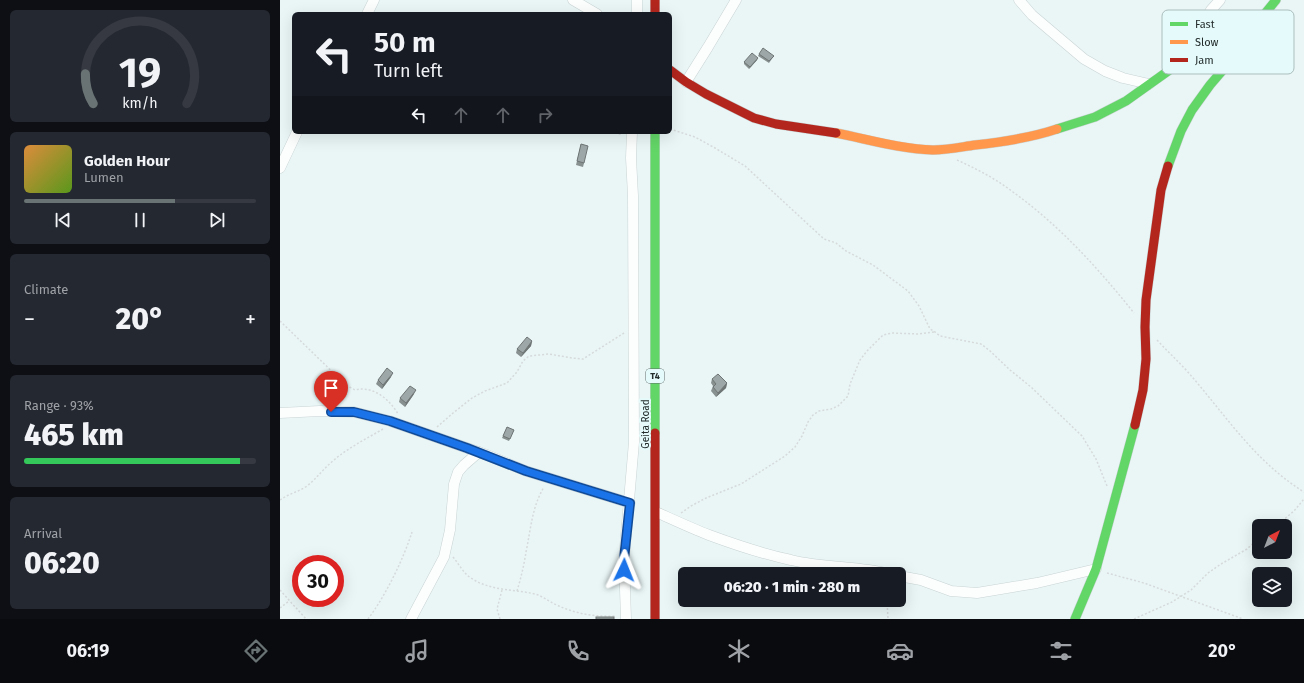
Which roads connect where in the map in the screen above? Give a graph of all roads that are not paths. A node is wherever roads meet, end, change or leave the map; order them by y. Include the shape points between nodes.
1 (374, 0) edge
2 (573, 0) edge
3 (637, 0) edge
4 (655, 0) edge
5 (736, 0) edge
6 (1019, 0) edge
7 (1220, 0) edge
8 (1276, 0) edge
9 (1211, 10) edge
10 (1268, 10) edge
11 (368, 12) edge
12 (594, 12) edge
13 (637, 12) edge
14 (655, 12) edge
15 (672, 72) edge
16 (1163, 74) edge
17 (1219, 74) edge
18 (686, 82) junction
19 (1149, 84) junction
20 (296, 134) edge
21 (632, 134) edge
22 (655, 134) edge
23 (280, 168) edge
24 (280, 413) edge
25 (479, 452) junction
26 (630, 503) junction
27 (656, 512) junction
28 (840, 567) edge
29 (1096, 569) junction
30 (906, 577) edge
31 (626, 617) edge
32 (411, 619) edge
33 (655, 619) edge
34 (1075, 619) edge

1 - 11 street
2 - 12 street
3 - 13 street
4 - 14 main road
5 - 18 street
6 - 19 street via 1036,19 1084,59 1123,78
7 - 9 street
8 - 10 main road
15 - 18 main road
16 - 19 main road
17 - 29 main road via 1200,98 1182,131 1160,190 1147,293 1143,390
18 - 19 main road via 754,118 904,147 933,150 972,147 1043,134 1095,117 1126,101
20 - 23 street
21 - 26 street via 634,442
22 - 27 main road, Geita Road / T4
24 - 25 street via 354,412 399,424
25 - 26 street via 526,471
25 - 32 street via 458,472 444,557
26 - 31 street via 624,559
27 - 28 street via 709,535 762,553 793,561
27 - 33 main road, Geita Road / T4
29 - 30 street via 1037,583 977,593 951,591
29 - 34 main road

